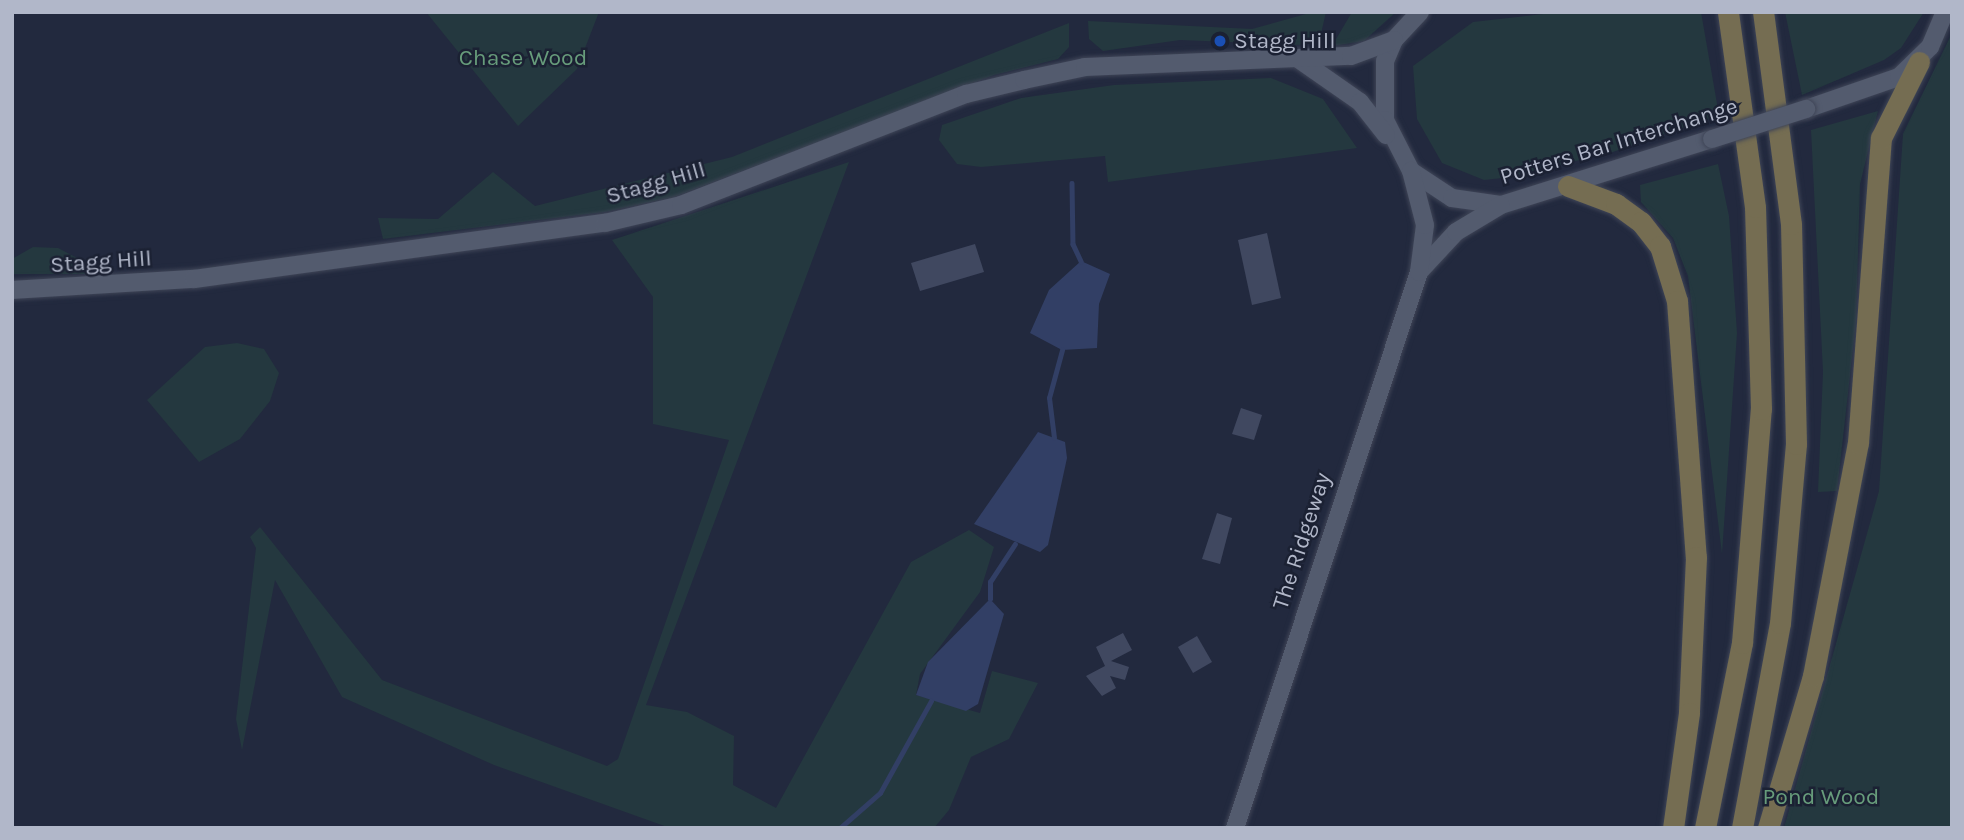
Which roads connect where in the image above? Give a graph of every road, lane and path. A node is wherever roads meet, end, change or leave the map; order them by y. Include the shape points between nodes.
1 (1420, 12) edge
2 (1728, 12) edge
3 (1763, 12) edge
4 (1945, 12) edge
5 (1394, 40) junction
6 (1297, 58) junction
7 (1919, 62) junction
8 (1392, 143) junction
9 (1411, 171) junction
10 (1568, 187) junction
11 (1501, 205) junction
12 (1419, 272) junction
13 (12, 290) edge
14 (1235, 828) edge
15 (1673, 828) edge
16 (1705, 828) edge
17 (1742, 828) edge
18 (1768, 828) edge

1 - 5 main road, Potters Bar Interchange
2 - 16 highway via 1755,207 1761,409 1742,643
3 - 17 highway via 1791,224 1796,444 1777,646
4 - 7 main road
5 - 6 main road, Stagg Hill via 1351,56
5 - 8 main road, Potters Bar Interchange via 1380,86
6 - 8 main road via 1360,102
6 - 13 main road, Stagg Hill via 1085,67 1024,80 966,94 681,205 605,223 194,279
7 - 10 main road, Potters Bar Interchange, bridge via 1899,77
7 - 18 highway via 1881,138 1858,443 1813,676
8 - 9 main road, Potters Bar Interchange
9 - 11 main road, Potters Bar Interchange via 1452,198
9 - 12 main road, The Ridgeway via 1424,225
10 - 11 main road, Potters Bar Interchange
10 - 15 highway via 1616,204 1641,222 1660,246 1677,302 1696,557 1689,713
11 - 12 main road, The Ridgeway via 1456,232
12 - 14 main road, The Ridgeway

